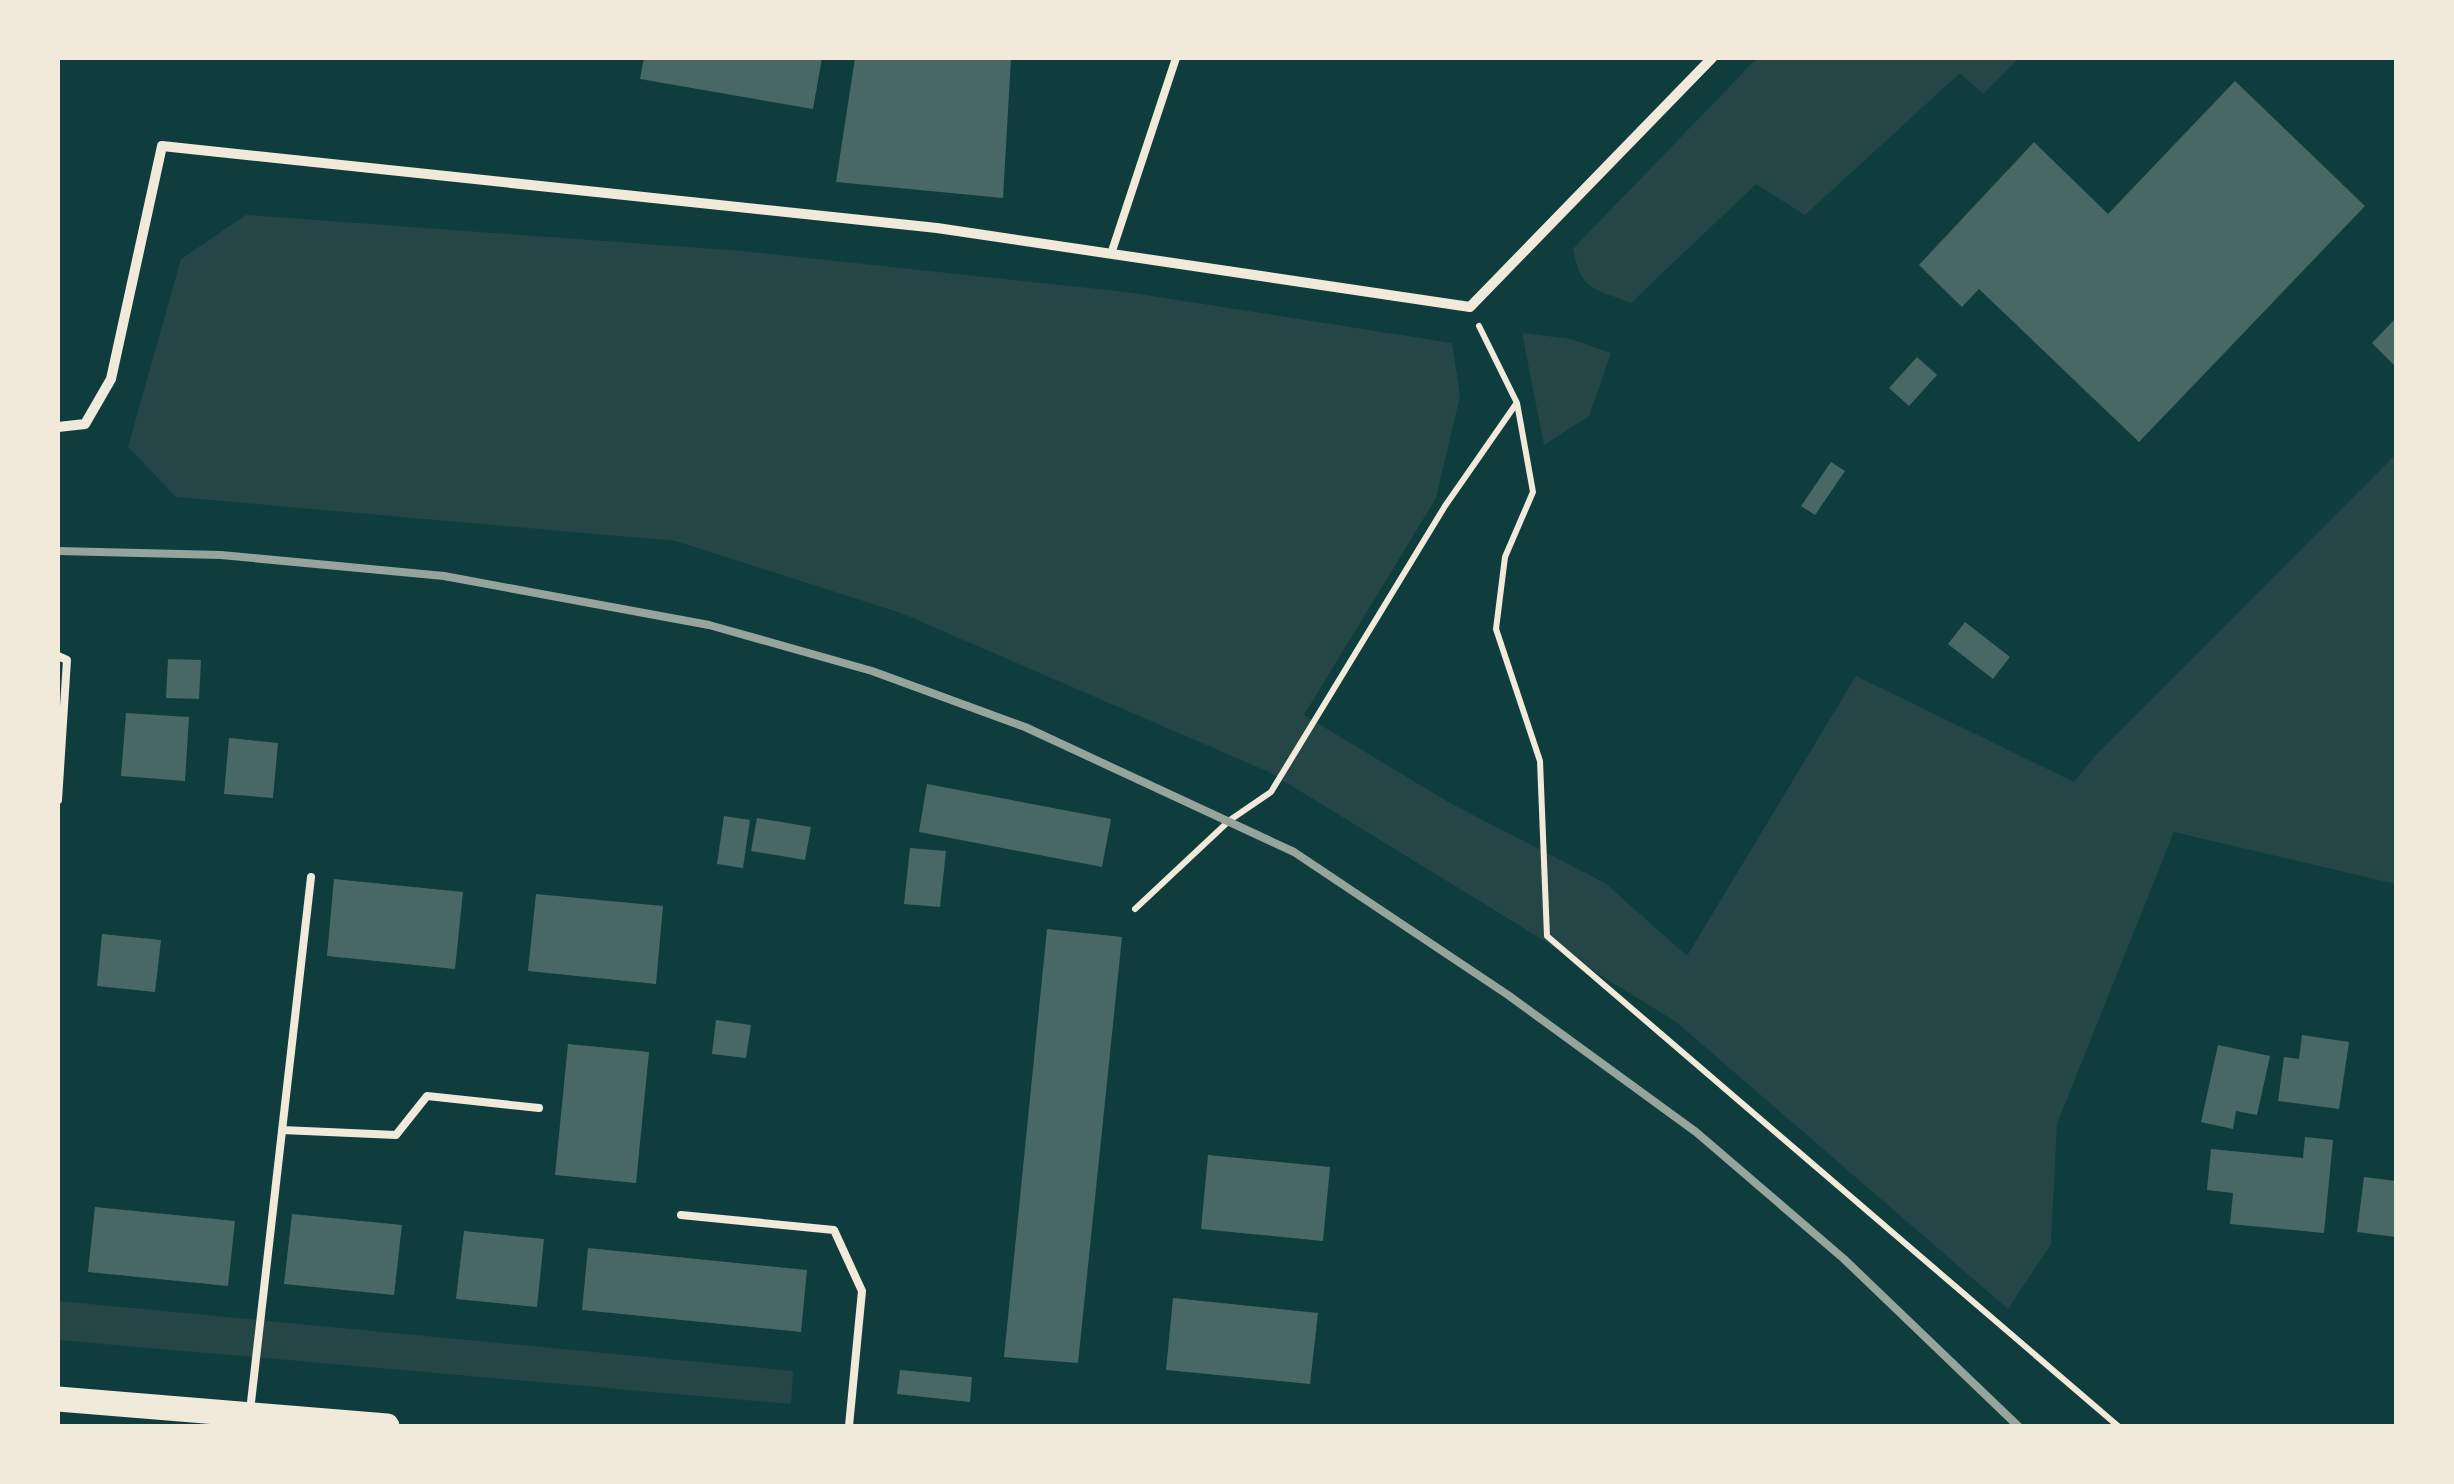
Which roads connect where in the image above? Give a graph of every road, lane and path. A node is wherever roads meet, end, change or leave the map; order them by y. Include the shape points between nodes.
1 (1176, 58) edge
2 (1712, 58) edge
3 (1111, 254) junction
4 (1470, 307) junction
5 (1517, 403) junction
6 (58, 427) edge
7 (58, 656) edge
8 (58, 800) edge
9 (311, 877) dead end
10 (1134, 908) dead end
11 (539, 1108) dead end
12 (282, 1130) junction
13 (680, 1215) dead end
14 (58, 1400) edge
15 (250, 1415) junction
16 (386, 1426) edge
17 (849, 1426) edge
18 (2118, 1426) edge

1 - 3 lane
2 - 4 street
3 - 4 street
3 - 6 street via 938,228 162,146 111,379 85,424
4 - 5 path
5 - 10 path via 1444,506 1271,792 1230,820
5 - 18 path via 1533,492 1505,558 1496,628 1540,761 1547,936
7 - 8 lane via 67,660
9 - 12 lane
11 - 12 lane via 427,1096 396,1135
12 - 15 lane
13 - 17 lane via 834,1230 862,1291
14 - 15 main road
15 - 16 main road

